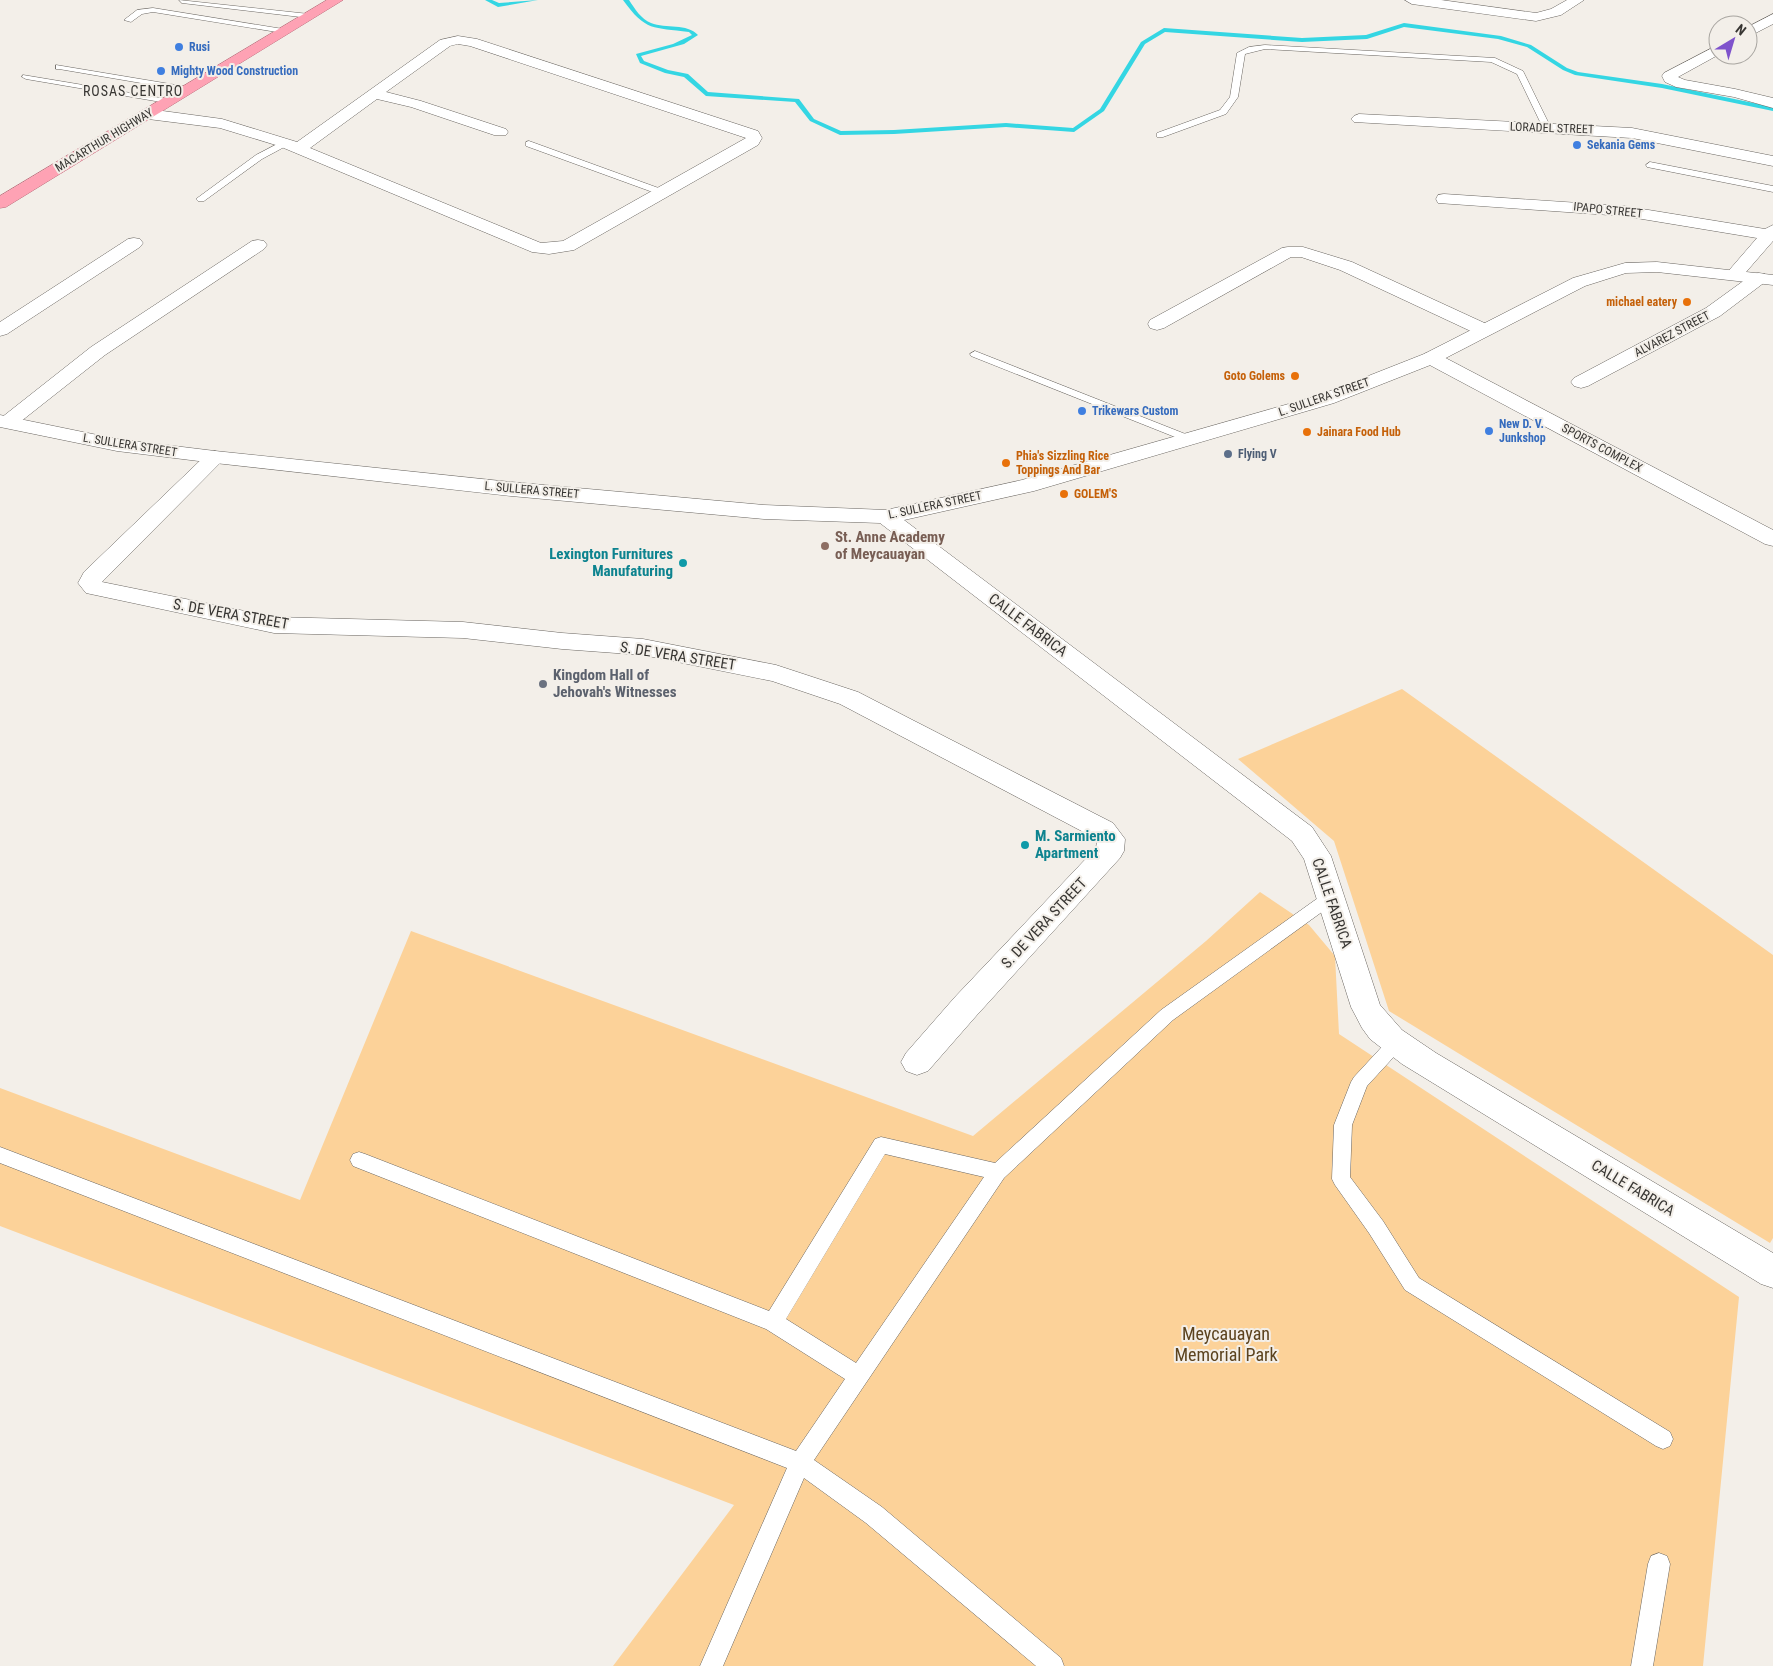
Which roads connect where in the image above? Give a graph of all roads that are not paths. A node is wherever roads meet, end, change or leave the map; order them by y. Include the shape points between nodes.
1 (182, 0) edge
2 (336, 0) edge
3 (1412, 0) edge
4 (1577, 0) edge
5 (309, 16) junction
6 (1773, 18) edge
7 (128, 20) dead end
8 (1758, 27) edge
9 (283, 31) junction
10 (1708, 55) edge
11 (59, 66) dead end
12 (26, 77) dead end
13 (188, 89) junction
14 (374, 94) junction
15 (167, 102) junction
16 (1773, 103) edge
17 (148, 114) junction
18 (1359, 119) dead end
19 (1547, 128) junction
20 (500, 132) dead end
21 (1160, 135) dead end
22 (529, 144) dead end
23 (291, 146) junction
24 (1773, 161) edge
25 (1650, 165) dead end
26 (1773, 189) edge
27 (661, 192) junction
28 (200, 199) dead end
29 (1444, 199) dead end
30 (0, 203) edge
31 (1771, 232) edge
32 (134, 243) dead end
33 (258, 245) dead end
34 (1734, 275) junction
35 (1766, 279) edge
36 (1157, 324) dead end
37 (0, 330) edge
38 (1484, 330) junction
39 (975, 354) dead end
40 (1431, 358) junction
41 (1581, 382) dead end
42 (4, 422) edge
43 (1188, 439) junction
44 (215, 457) junction
45 (886, 516) junction
46 (1773, 539) edge
47 (1332, 896) junction
48 (1396, 1043) junction
49 (917, 1062) dead end
50 (0, 1155) edge
51 (359, 1160) dead end
52 (998, 1172) junction
53 (1773, 1272) edge
54 (773, 1322) junction
55 (860, 1377) junction
56 (1663, 1439) dead end
57 (800, 1464) junction
58 (1659, 1564) dead end
59 (711, 1666) edge
60 (1053, 1666) edge
61 (1642, 1666) edge

1 - 5 lane
2 - 5 highway, MACARTHUR HIGHWAY
3 - 4 street via 1536,16 1556,12
5 - 9 highway, MACARTHUR HIGHWAY
6 - 8 street
7 - 9 lane via 140,12 153,10
9 - 13 highway, MACARTHUR HIGHWAY
10 - 16 street via 1669,76 1670,79 1680,84
11 - 13 lane
12 - 15 lane
13 - 15 highway, MACARTHUR HIGHWAY
14 - 20 street via 416,104
14 - 23 street
14 - 27 street via 445,43 466,40 752,134 752,142
15 - 17 highway, MACARTHUR HIGHWAY
17 - 23 street via 222,124
17 - 30 highway, MACARTHUR HIGHWAY
18 - 19 street, LORADEL STREET
19 - 21 lane via 1520,73 1492,60 1265,47 1240,53 1234,97 1224,112
19 - 24 street, LORADEL STREET via 1632,133
22 - 27 lane
23 - 27 street via 538,248 568,246
23 - 28 lane via 259,157
25 - 26 lane
29 - 31 street, IPAPO STREET via 1624,211
31 - 34 street, IPAPO STREET
32 - 37 street
33 - 42 street via 120,337
34 - 35 street, L. SULLERA STREET
34 - 38 street, L. SULLERA STREET via 1657,266 1625,268 1579,282
35 - 41 street, ALVAREZ STREET via 1713,312
36 - 38 street via 1288,252 1303,252 1346,266
38 - 40 street, L. SULLERA STREET
39 - 43 lane
40 - 43 street, L. SULLERA STREET via 1327,399
40 - 46 street, SPORTS COMPLEX
42 - 44 street, L. SULLERA STREET via 117,445
43 - 45 street, L. SULLERA STREET via 1026,486
44 - 45 street, L. SULLERA STREET via 764,512
44 - 49 street, S. DE VERA STREET via 92,577 90,583 94,588 274,625 464,630 643,647 776,673 849,698 1103,830 1111,839 1110,851
45 - 47 street, CALLE FABRICA via 1302,834 1317,856
47 - 48 street, CALLE FABRICA via 1368,1012 1378,1028
47 - 52 lane via 1168,1015
48 - 53 street, CALLE FABRICA
48 - 56 lane via 1360,1082 1343,1125 1341,1179 1412,1284
50 - 57 lane
51 - 54 lane
52 - 54 lane via 881,1145
52 - 55 lane
54 - 55 lane
55 - 57 lane
57 - 59 lane
57 - 60 lane via 874,1515
58 - 61 lane

